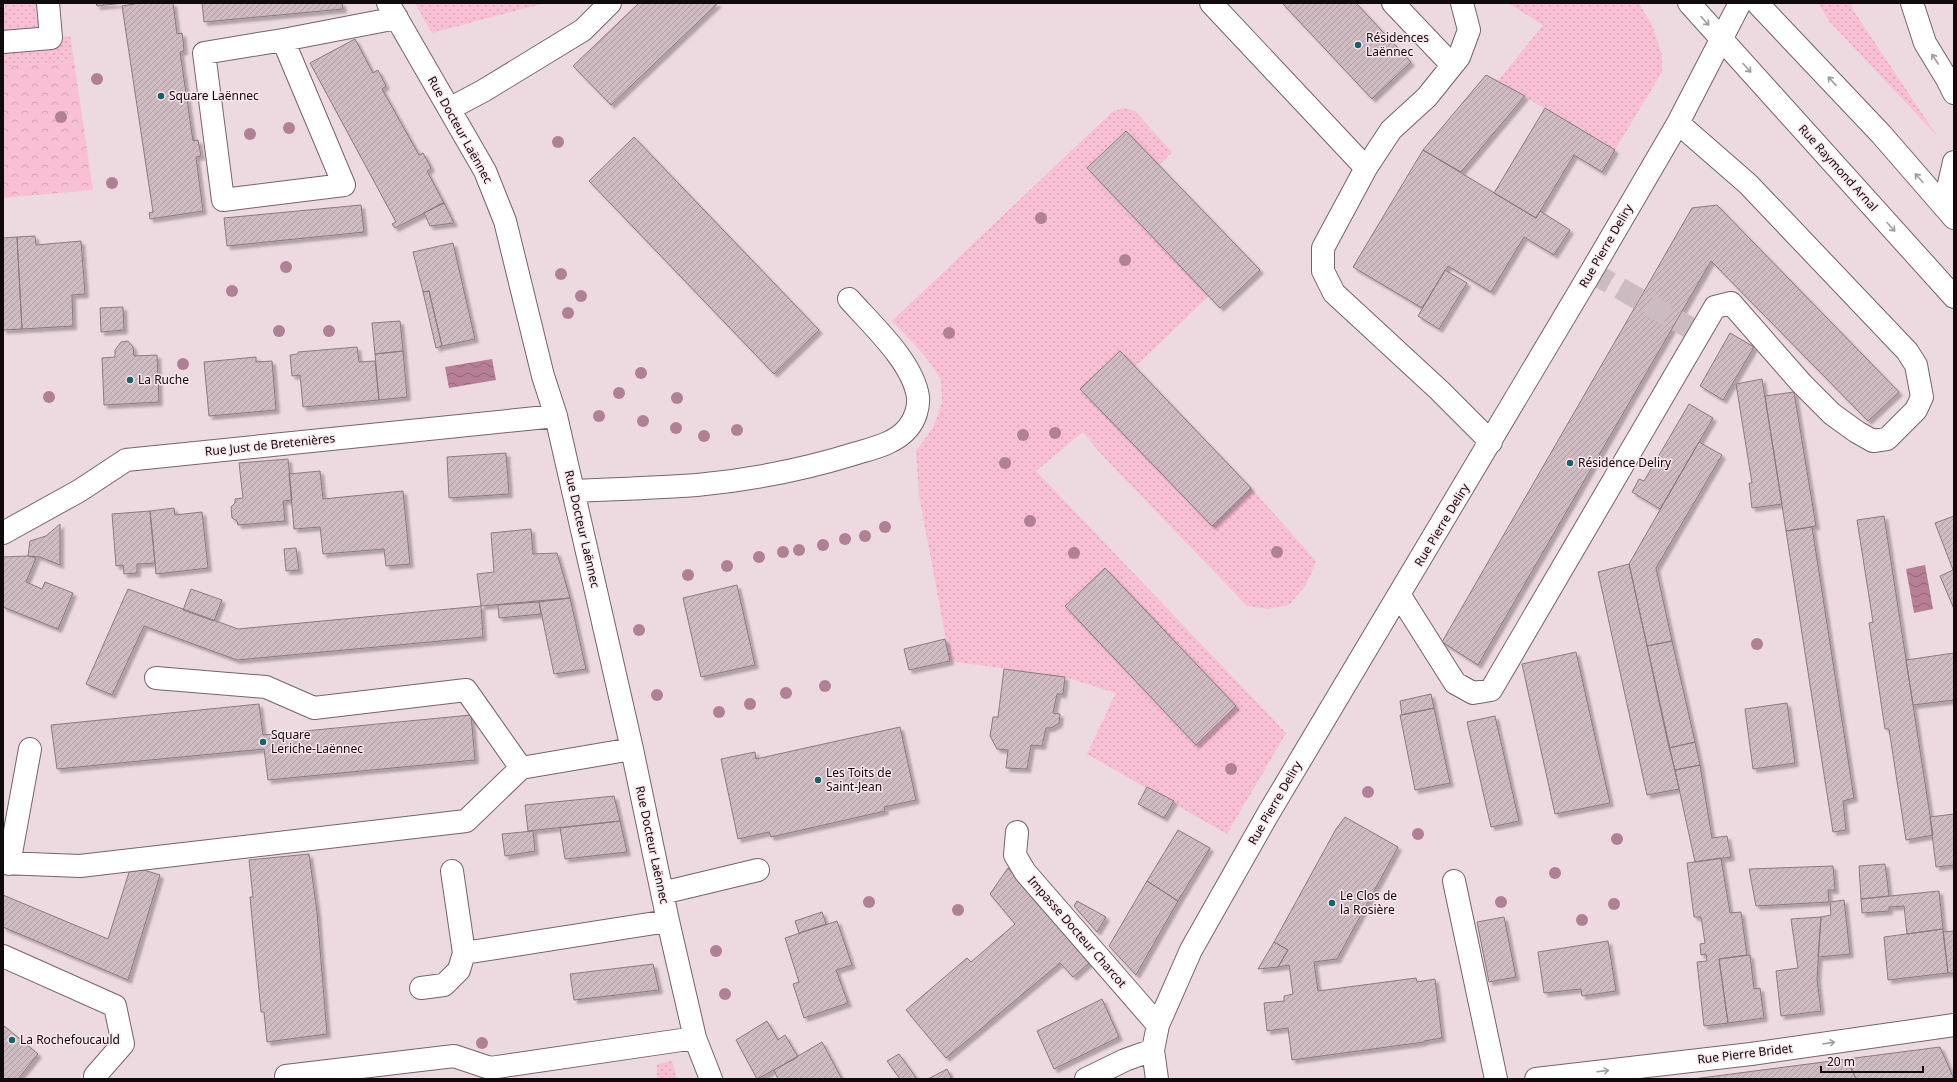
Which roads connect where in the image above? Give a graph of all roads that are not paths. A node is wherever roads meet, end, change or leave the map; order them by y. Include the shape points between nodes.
1 (48, 3) edge
2 (610, 3) edge
3 (1211, 3) edge
4 (1393, 3) edge
5 (1462, 3) edge
6 (1689, 3) edge
7 (1740, 3) edge
8 (1756, 3) edge
9 (1912, 3) edge
10 (393, 11) edge
11 (1721, 39) junction
12 (284, 40) junction
13 (3, 42) edge
14 (1452, 65) junction
15 (1954, 93) edge
16 (449, 109) junction
17 (1678, 123) junction
18 (1954, 162) edge
19 (1366, 168) junction
20 (1949, 212) edge
21 (1954, 297) edge
22 (849, 299) dead end
23 (556, 416) junction
24 (1491, 442) junction
25 (573, 491) junction
26 (3, 533) edge
27 (1400, 596) junction
28 (156, 678) dead end
29 (30, 748) dead end
30 (632, 750) junction
31 (521, 768) junction
32 (1017, 832) dead end
33 (6, 864) edge
34 (758, 870) dead end
35 (452, 871) dead end
36 (1454, 882) dead end
37 (662, 893) junction
38 (668, 921) junction
39 (464, 954) junction
40 (3, 956) edge
41 (421, 988) dead end
42 (1158, 1025) junction
43 (1954, 1025) edge
44 (695, 1038) junction
45 (1153, 1050) junction
46 (95, 1076) dead end
47 (286, 1076) dead end
48 (711, 1079) edge
49 (1086, 1079) edge
50 (1157, 1079) edge
51 (1496, 1079) edge
52 (1536, 1079) edge

1 - 13 street via 51,38
2 - 16 street via 583,30
3 - 19 street
4 - 14 street
5 - 14 street via 1469,30 1459,57
6 -> 11 street, Rue Raymond Arnal
7 - 11 street, Rue Pierre Deliry
20 -> 8 street via 1865,117
15 -> 9 street via 1924,43
10 - 12 street
10 - 16 street, Rue Docteur Laënnec
11 - 17 street, Rue Pierre Deliry
11 -> 21 street, Rue Raymond Arnal
12 - 12 street via 344,185 223,200 204,53
14 - 19 street via 1427,98 1391,130
16 - 23 street, Rue Docteur Laënnec via 485,171 505,221 543,376
17 - 24 street, Rue Pierre Deliry
17 - 27 street via 1748,184 1907,351 1916,365 1922,397 1916,410 1887,438 1873,440 1857,432 1832,414 1802,384 1731,303 1714,307 1491,690 1473,692 1455,683
18 - 20 street
19 - 24 street via 1323,248 1322,271 1334,293
22 - 25 street via 896,354 913,379 918,398 916,414 908,429 895,439 836,460 760,476 698,485
23 - 25 street, Rue Docteur Laënnec
23 - 26 street, Rue Just de Bretenières via 126,460 79,491
24 - 27 street, Rue Pierre Deliry
25 - 30 street, Rue Docteur Laënnec
27 - 42 street, Rue Pierre Deliry via 1268,814 1191,950
28 - 31 street via 266,687 314,708 466,690
29 - 33 street
30 - 31 street
30 - 37 street, Rue Docteur Laënnec
31 - 33 street via 466,821 80,866
32 - 42 street, Impasse Docteur Charcot via 1015,855 1025,872
34 - 37 street
35 - 39 street
36 - 51 street
37 - 38 street, Rue Docteur Laënnec
38 - 39 street
38 - 44 street, Rue Docteur Laënnec
39 - 41 street via 459,970 444,985
40 - 46 street via 115,1006 123,1044
42 - 45 street, Rue Pierre Deliry
52 -> 43 street, Rue Pierre Bridet via 1751,1054
44 - 47 street via 490,1068 454,1056
44 - 48 street, Rue Docteur Laënnec
45 - 49 street
45 - 50 street, Rue Pierre Deliry

